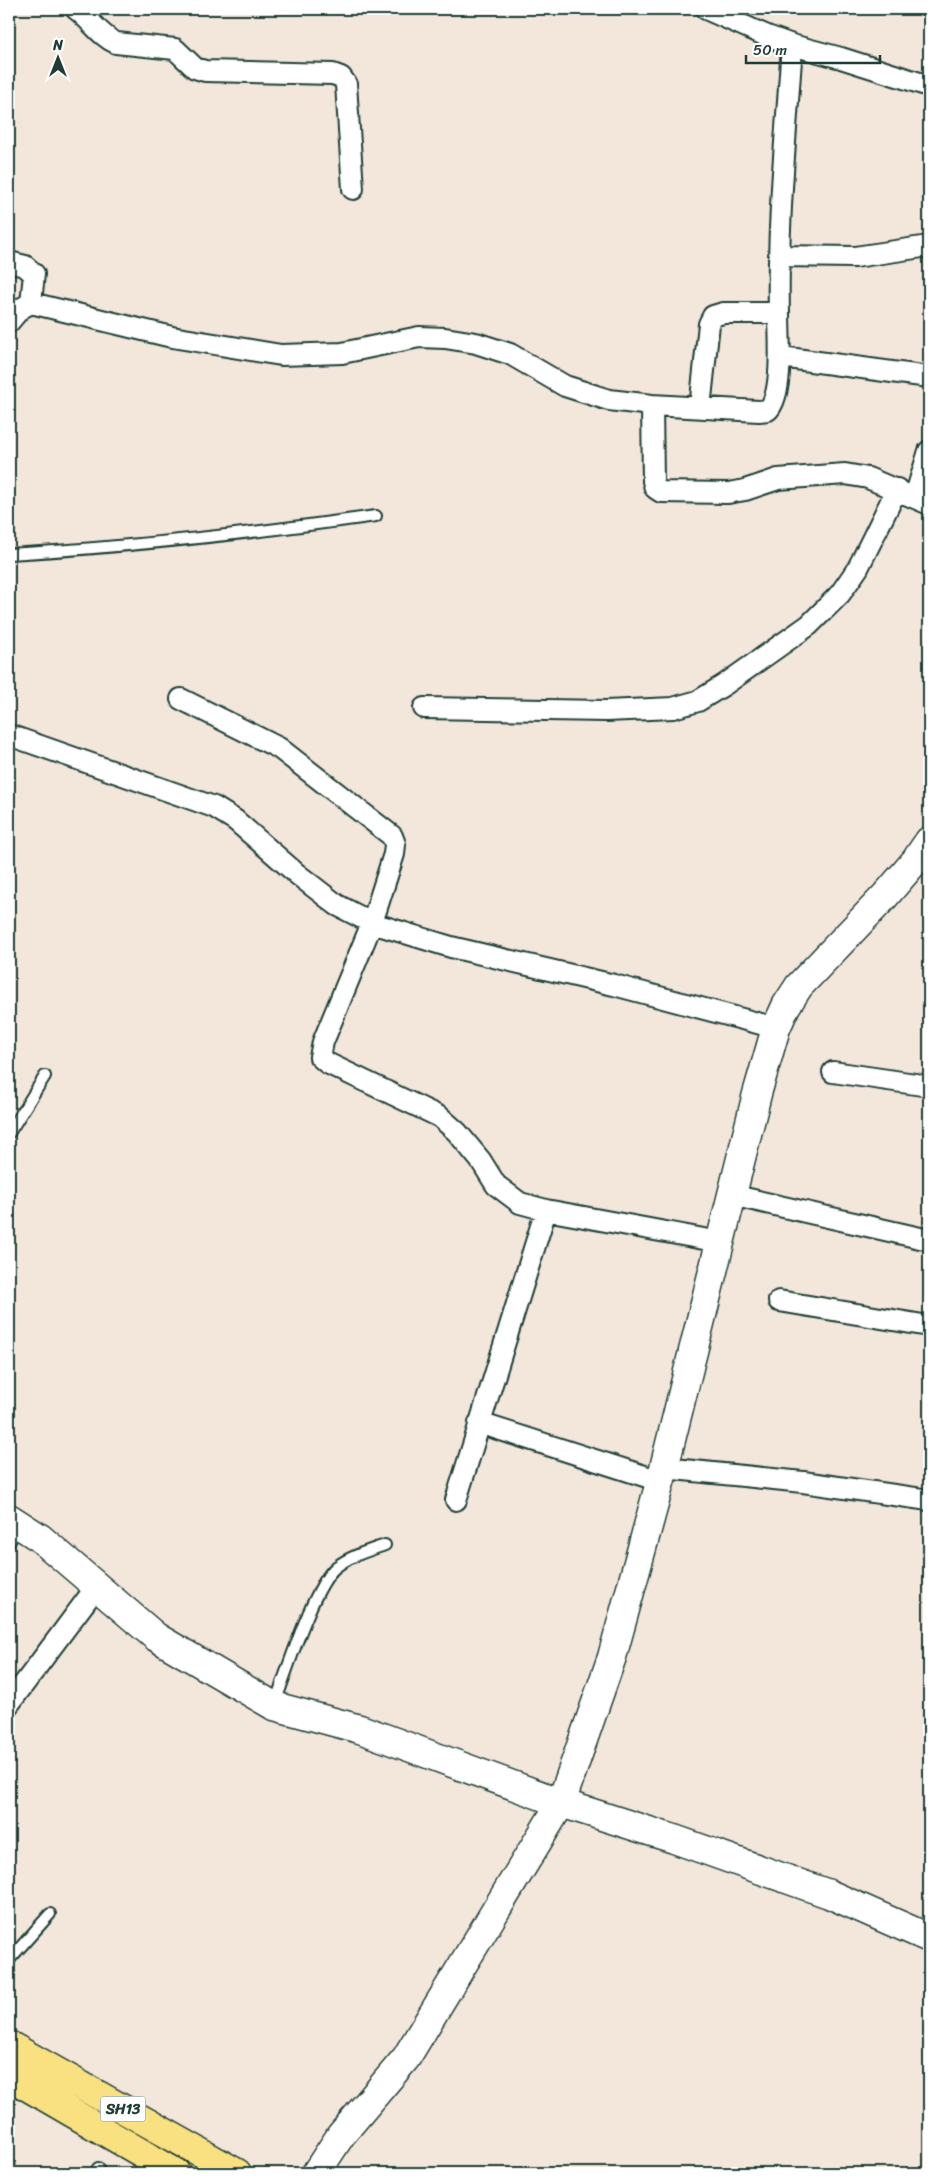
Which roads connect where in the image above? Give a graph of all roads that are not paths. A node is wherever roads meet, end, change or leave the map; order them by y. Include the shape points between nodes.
1 (76, 9) edge
2 (706, 9) edge
3 (792, 45) junction
4 (929, 86) edge
5 (353, 188) dead end
6 (929, 246) edge
7 (779, 256) junction
8 (9, 262) edge
9 (31, 303) junction
10 (779, 314) junction
11 (9, 322) edge
12 (781, 358) junction
13 (929, 377) edge
14 (652, 405) junction
15 (700, 408) junction
16 (929, 452) edge
17 (897, 490) junction
18 (922, 501) edge
19 (376, 516) dead end
20 (9, 554) edge
21 (181, 699) dead end
22 (424, 708) dead end
23 (9, 734) edge
24 (929, 841) edge
25 (372, 923) junction
26 (776, 1028) junction
27 (833, 1072) dead end
28 (45, 1076) dead end
29 (929, 1086) edge
30 (9, 1133) edge
31 (732, 1195) junction
32 (546, 1210) junction
33 (929, 1240) edge
34 (720, 1242) junction
35 (779, 1301) dead end
36 (929, 1326) edge
37 (478, 1423) junction
38 (662, 1474) junction
39 (456, 1500) dead end
40 (929, 1500) edge
41 (12, 1528) edge
42 (385, 1545) dead end
43 (97, 1586) junction
44 (9, 1704) edge
45 (274, 1706) junction
46 (560, 1803) junction
47 (50, 1914) dead end
48 (929, 1938) edge
49 (9, 1960) edge
50 (9, 2045) edge
51 (9, 2076) edge
52 (176, 2173) edge
53 (237, 2173) edge
54 (316, 2173) edge

1 - 5 street via 116,43 176,49 195,68 205,71 333,74 341,77 346,84
2 - 3 street
3 - 4 street
3 - 7 street
6 - 7 street via 855,257
7 - 10 street
8 - 9 street via 25,266 34,274
9 - 11 street via 20,309
9 - 14 street via 172,337 281,355 342,353 419,337 476,343 510,354 565,386 586,394
10 - 12 street
10 - 15 street via 713,316 709,324
12 - 13 street
12 - 15 street via 775,398 768,410
14 - 15 street
14 - 17 street via 653,481 661,492 728,493 778,479 845,474 862,476
16 - 18 street
17 - 18 street
17 - 22 street via 862,561 840,594 809,625 698,701 673,708 606,711
19 - 20 lane via 218,538
21 - 25 street via 279,748 392,836 396,844 394,854
23 - 25 street via 214,807 337,905
24 - 26 street via 886,896 800,986
25 - 26 street via 451,947 614,985
25 - 32 street via 323,1042 320,1057 327,1064 440,1117 481,1161 496,1185 520,1202
26 - 31 street
27 - 29 street
28 - 30 lane
31 - 33 street
31 - 34 street
32 - 34 street
32 - 37 street
34 - 38 street
35 - 36 street
37 - 38 street
37 - 39 street
38 - 40 street via 802,1482
38 - 46 street via 612,1657
41 - 43 street via 40,1538
42 - 45 lane via 352,1557 326,1579
43 - 44 street
43 - 45 street via 156,1637
45 - 46 street via 360,1729
46 - 48 street via 829,1894
46 - 54 street via 406,2058 340,2135
47 - 49 lane
50 - 53 main road, SH13
51 - 52 main road, SH13

